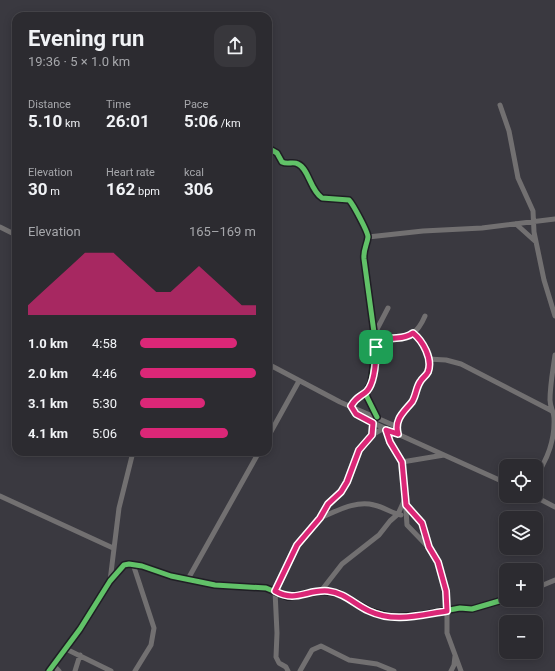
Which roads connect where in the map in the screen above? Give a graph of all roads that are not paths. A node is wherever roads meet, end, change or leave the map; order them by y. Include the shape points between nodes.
1 (500, 105) dead end
2 (272, 150) edge
3 (555, 219) edge
4 (534, 221) junction
5 (516, 224) junction
6 (0, 227) edge
7 (12, 233) edge
8 (368, 237) junction
9 (537, 243) junction
10 (388, 308) dead end
11 (425, 316) dead end
12 (555, 316) edge
13 (375, 333) junction
14 (413, 333) junction
15 (376, 347) junction
16 (555, 354) edge
17 (428, 359) junction
18 (272, 366) edge
19 (272, 369) edge
20 (279, 370) junction
21 (299, 381) junction
22 (553, 385) edge
23 (366, 392) junction
24 (351, 406) junction
25 (552, 410) junction
26 (377, 418) junction
27 (555, 418) edge
28 (373, 423) junction
29 (396, 427) junction
30 (385, 429) junction
31 (272, 430) edge
32 (398, 434) junction
33 (372, 435) junction
34 (444, 455) junction
35 (132, 456) edge
36 (257, 456) edge
37 (402, 462) junction
38 (543, 466) edge
39 (499, 479) edge
40 (0, 496) edge
41 (406, 496) junction
42 (543, 501) edge
43 (406, 505) junction
44 (555, 507) edge
45 (398, 514) junction
46 (405, 515) junction
47 (320, 518) junction
48 (429, 547) junction
49 (113, 548) junction
50 (133, 564) junction
51 (188, 579) junction
52 (555, 580) edge
53 (110, 581) junction
54 (543, 585) edge
55 (275, 591) junction
56 (321, 591) junction
57 (499, 601) edge
58 (447, 611) junction
59 (66, 649) junction
60 (80, 655) junction
61 (455, 656) junction
62 (54, 666) junction
63 (50, 671) edge
64 (59, 671) edge
65 (75, 671) edge
66 (111, 671) edge
67 (135, 671) edge
68 (288, 671) edge
69 (300, 671) edge
70 (394, 671) edge
71 (451, 671) edge
72 (461, 671) edge

1 - 4 street via 509,131 518,178 532,207
2 - 8 street via 277,153 282,162 301,166 316,194 322,198 349,200
3 - 4 street
4 - 5 street
4 - 9 street
5 - 8 street
5 - 9 street
6 - 7 street
8 - 13 street via 363,253
9 - 12 street via 545,286
10 - 13 street
11 - 14 street
13 - 15 street
14 - 15 street via 406,337 387,338
14 - 17 street via 423,345
15 - 23 street via 371,383
16 - 22 street
17 - 25 street via 461,364
17 - 29 street via 428,370 412,401 401,414
18 - 20 street
19 - 20 street
20 - 21 street
21 - 24 street
21 - 31 street
22 - 25 street via 550,403
23 - 24 street via 358,396
23 - 26 street
24 - 26 street
24 - 28 street via 356,414
25 - 27 street
26 - 29 street
27 - 38 street
28 - 30 street
28 - 33 street
29 - 32 street
30 - 32 street
30 - 33 street
30 - 37 street
32 - 34 street
33 - 47 street via 359,450 344,488 328,504
34 - 37 street
34 - 39 street
35 - 49 street via 121,493
36 - 51 street
37 - 41 street
40 - 49 street
41 - 43 street
41 - 45 street
42 - 44 street
43 - 46 street
43 - 48 street via 422,523
45 - 46 street
45 - 47 street via 374,505 362,504
45 - 56 street via 379,535 342,564
46 - 48 street via 409,528
47 - 55 street via 295,548
48 - 58 street via 438,562 443,579
49 - 53 street
50 - 51 street
50 - 53 street via 124,566
50 - 67 street via 154,628 151,645
51 - 55 street
52 - 54 street
53 - 59 street
55 - 56 street via 288,597
55 - 68 street via 276,658
56 - 58 street via 338,593 370,612 392,617
57 - 58 street via 472,609
58 - 61 street via 447,633
59 - 60 street
59 - 62 street
60 - 65 street
60 - 66 street
61 - 71 street
61 - 72 street
62 - 63 street
62 - 64 street
69 - 70 street via 312,650 321,646 349,660 377,664

